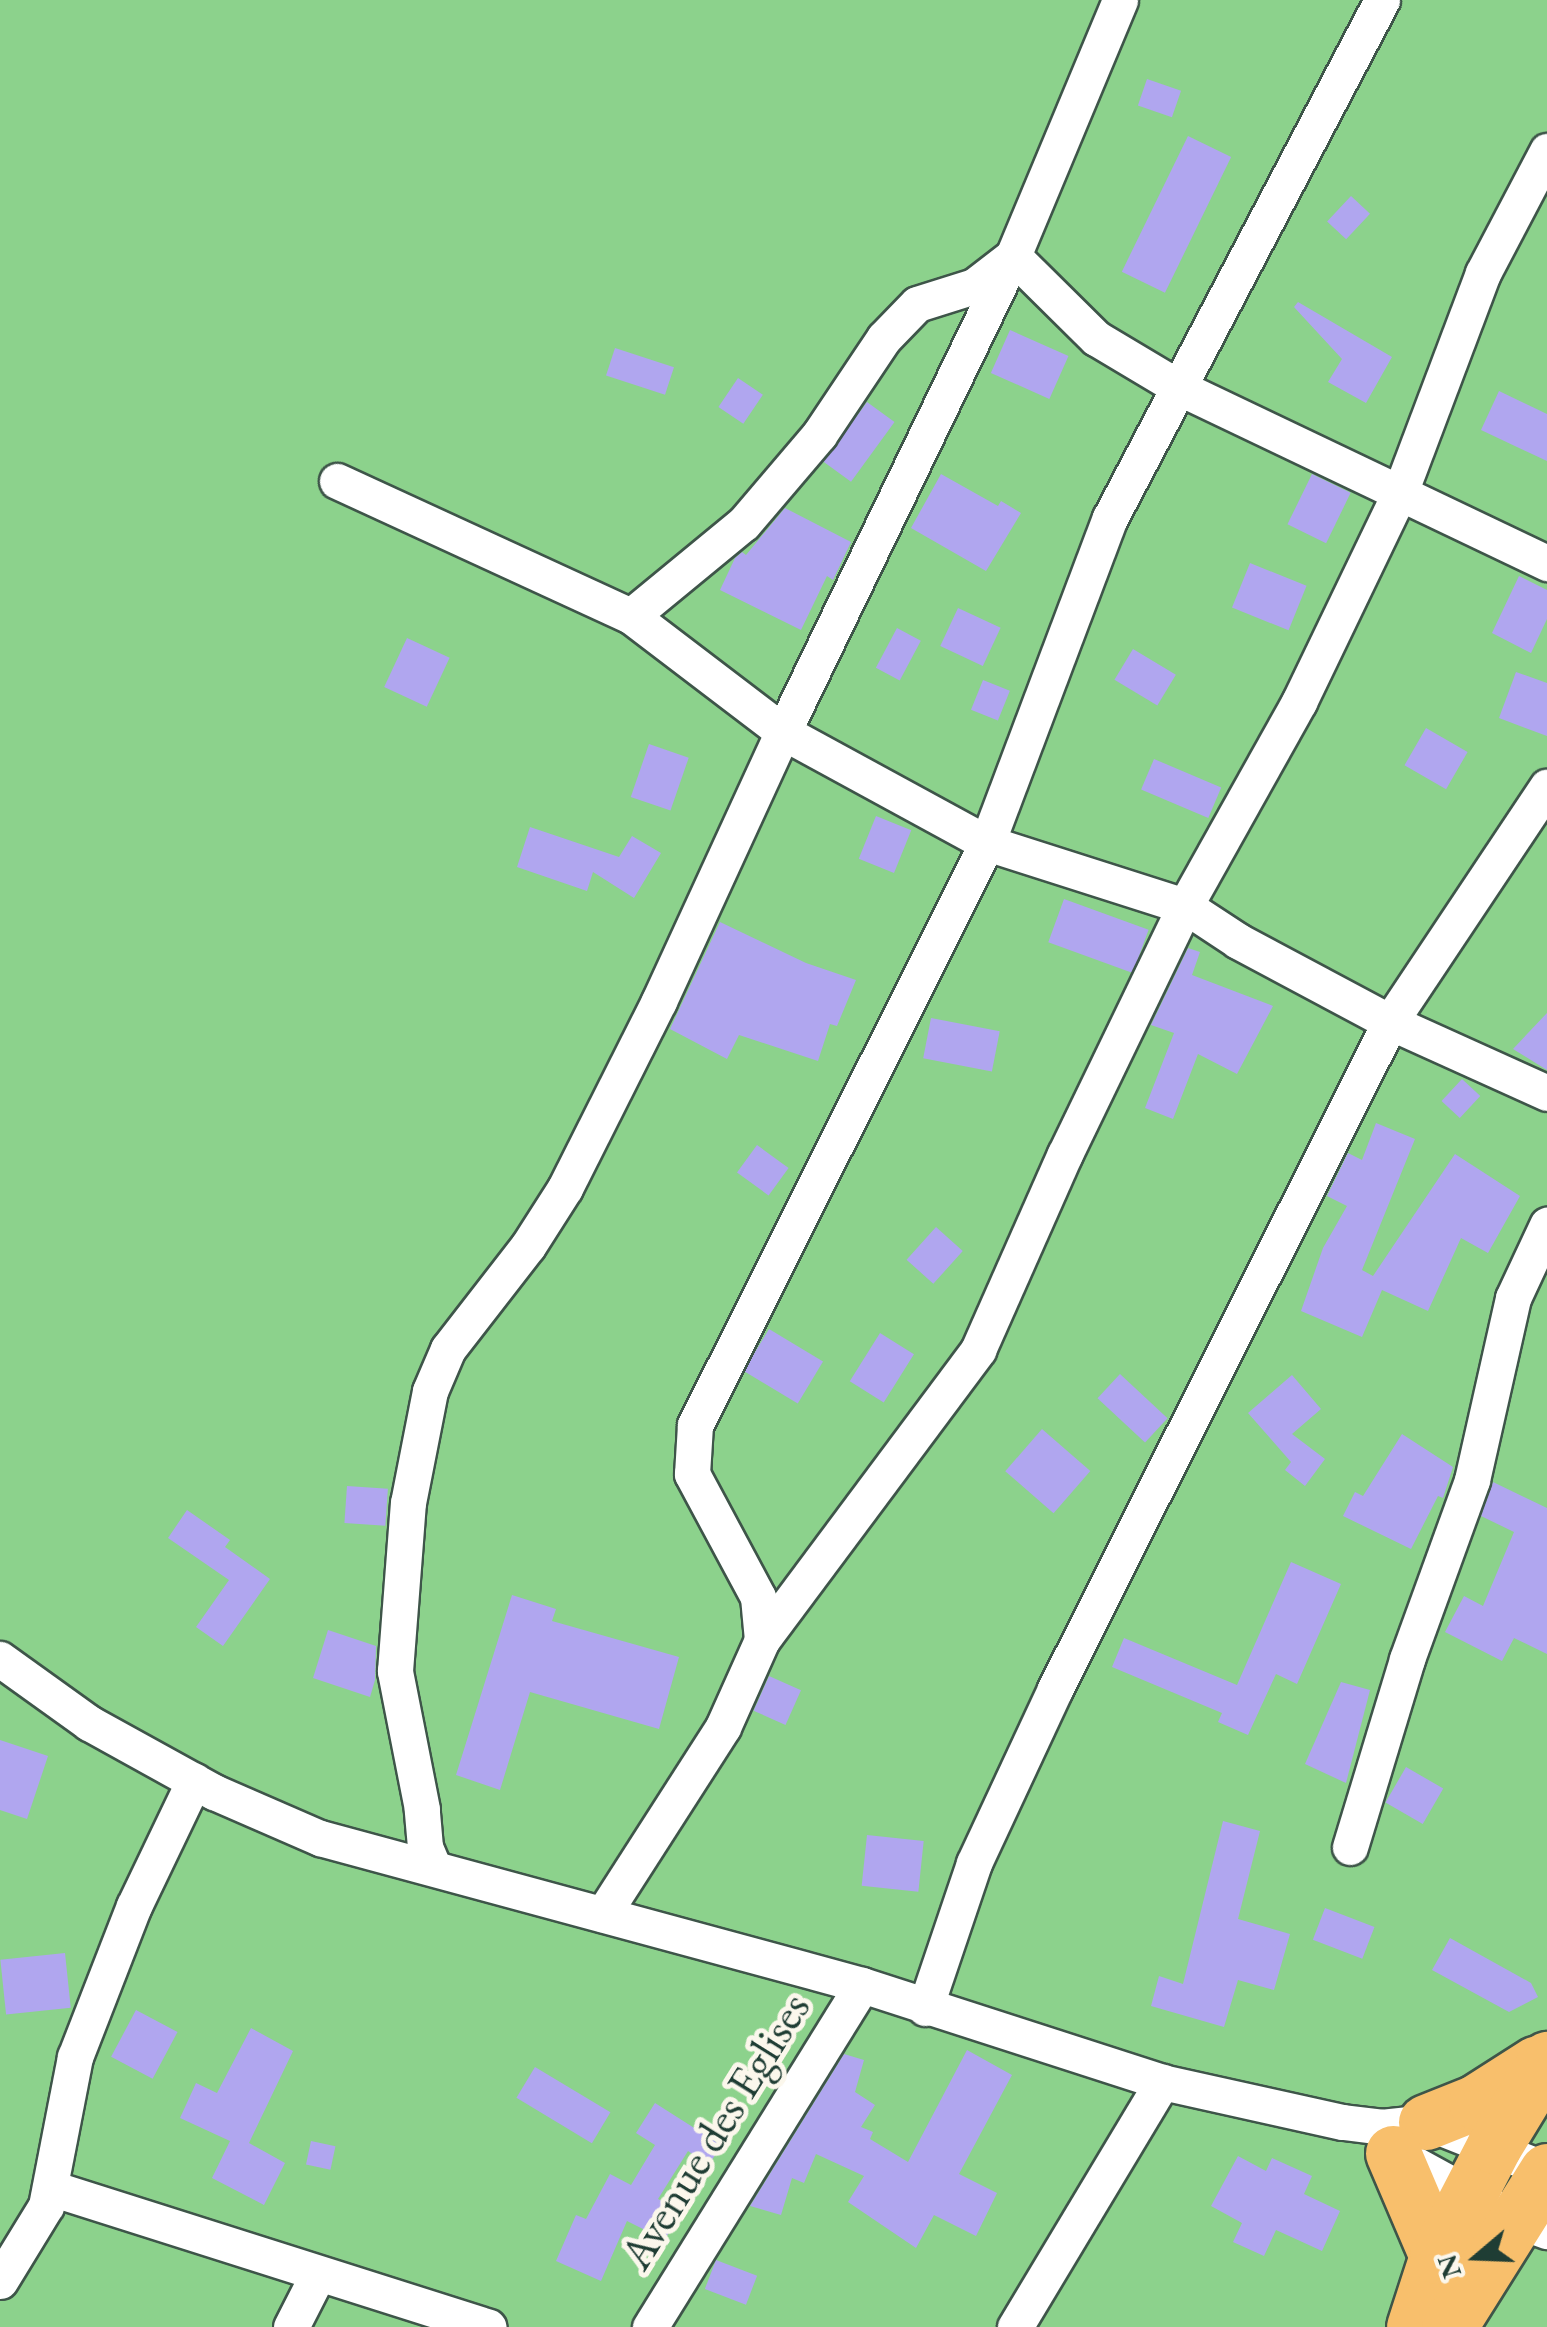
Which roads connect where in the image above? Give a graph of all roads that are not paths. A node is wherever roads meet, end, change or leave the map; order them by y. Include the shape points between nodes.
1 (1120, 0) edge
2 (1382, 0) edge
3 (1547, 151) edge
4 (1013, 256) junction
5 (1180, 388) junction
6 (337, 481) dead end
7 (1400, 490) junction
8 (1547, 562) edge
9 (631, 616) junction
10 (783, 732) junction
11 (1547, 786) edge
12 (987, 843) junction
13 (1185, 906) junction
14 (1390, 1022) junction
15 (1547, 1093) edge
16 (1547, 1225) edge
17 (762, 1640) junction
18 (0, 1659) edge
19 (194, 1781) junction
20 (1350, 1847) dead end
21 (433, 1866) junction
22 (603, 1914) junction
23 (862, 1985) junction
24 (925, 2008) junction
25 (1547, 2057) edge
26 (1162, 2082) junction
27 (1410, 2137) junction
28 (1494, 2146) junction
29 (1547, 2171) edge
30 (52, 2188) junction
31 (1469, 2193) junction
32 (1538, 2235) edge
33 (1458, 2269) junction
34 (317, 2276) junction
35 (0, 2281) edge
36 (291, 2327) edge
37 (488, 2327) edge
38 (650, 2327) edge
39 (1015, 2327) edge
40 (1414, 2327) edge
41 (1448, 2327) edge

1 - 4 street
2 - 5 street
3 - 7 street via 1484,272
4 - 5 street via 1096,338
4 - 9 street via 974,286 917,304 744,522
4 - 10 street
5 - 7 street
5 - 12 street via 1110,518
6 - 9 street
7 - 8 street
7 - 13 street via 1299,702
9 - 10 street
10 - 12 street
10 - 21 street via 566,1188 448,1348 430,1391 408,1503 395,1671
11 - 14 street
12 - 13 street
12 - 17 street via 695,1425 692,1474 758,1597
13 - 14 street
13 - 17 street via 978,1350
14 - 15 street
14 - 24 street via 1047,1706 974,1863
16 - 20 street via 1513,1298 1472,1480 1407,1659
17 - 22 street via 723,1727
18 - 19 street via 90,1722
19 - 21 street via 320,1838
19 - 30 street via 134,1906 75,2058
21 - 22 street
22 - 23 street
23 - 24 street
23 - 38 street, Avenue des Eglises
24 - 26 street
25 - 27 highway
25 - 28 highway
26 - 27 street
26 - 39 street
27 - 28 street
27 - 31 street
27 - 33 highway
28 - 29 street
28 - 31 highway
29 - 32 highway
30 - 34 street
30 - 35 street
31 - 32 street
31 - 33 highway
32 - 33 highway
33 - 40 highway
33 - 41 highway
34 - 36 street
34 - 37 street

